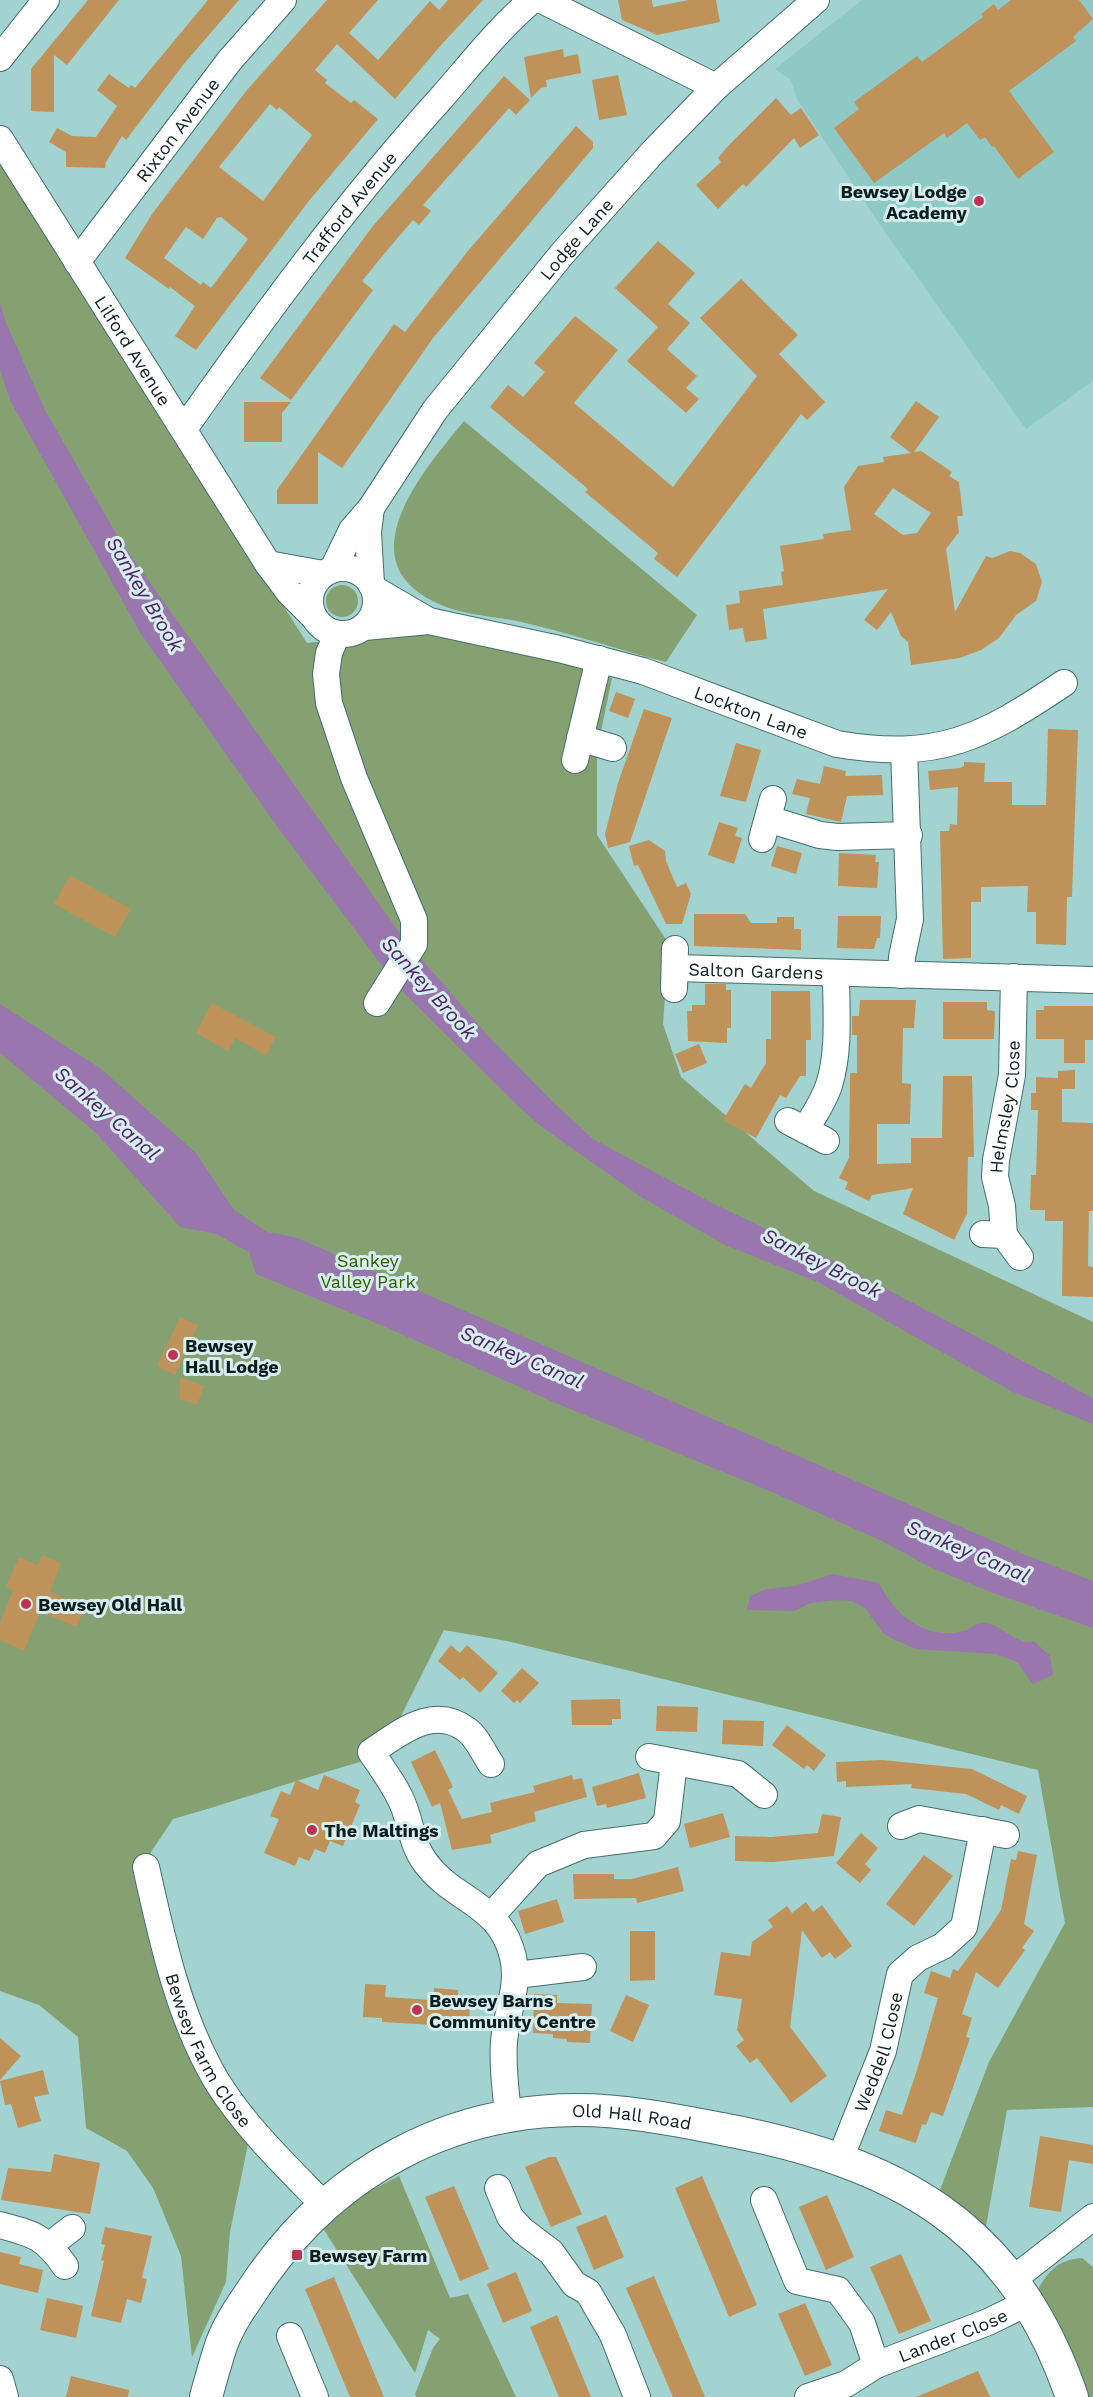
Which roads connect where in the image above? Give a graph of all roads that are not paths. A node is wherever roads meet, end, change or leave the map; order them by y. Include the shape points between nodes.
1 (46, 0) edge
2 (283, 0) edge
3 (532, 0) edge
4 (542, 0) edge
5 (816, 0) edge
6 (0, 58) edge
7 (716, 87) junction
8 (0, 139) edge
9 (77, 262) junction
10 (184, 429) junction
11 (371, 508) junction
12 (268, 564) junction
13 (328, 572) junction
14 (372, 586) junction
15 (313, 616) junction
16 (429, 621) junction
17 (364, 627) junction
18 (337, 634) junction
19 (599, 659) junction
20 (1064, 683) dead end
21 (613, 748) dead end
22 (904, 750) junction
23 (768, 819) dead end
24 (909, 835) junction
25 (674, 969) dead end
26 (836, 973) junction
27 (902, 975) junction
28 (1014, 977) junction
29 (1093, 980) edge
30 (377, 1003) dead end
31 (806, 1130) dead end
32 (1020, 1257) dead end
33 (491, 1764) dead end
34 (764, 1796) dead end
35 (901, 1826) dead end
36 (146, 1867) dead end
37 (492, 1914) junction
38 (583, 1967) dead end
39 (516, 1975) junction
40 (508, 2115) junction
41 (840, 2159) junction
42 (498, 2188) dead end
43 (764, 2200) dead end
44 (324, 2205) junction
45 (1092, 2221) edge
46 (0, 2225) edge
47 (72, 2228) dead end
48 (50, 2245) junction
49 (65, 2266) dead end
50 (1019, 2291) junction
51 (290, 2336) dead end
52 (876, 2365) junction
53 (0, 2379) edge
54 (849, 2390) edge
55 (5, 2397) edge
56 (206, 2397) edge
57 (315, 2397) edge
58 (637, 2397) edge
59 (808, 2397) edge
60 (1072, 2397) edge

1 - 6 street
2 - 9 street, Rixton Avenue via 230,60
3 - 10 street, Trafford Avenue via 399,144 331,227
4 - 7 street
5 - 7 street, Lodge Lane
7 - 11 street, Lodge Lane via 651,153 545,273 435,410
8 - 9 street, Lilford Avenue
9 - 10 street, Lilford Avenue
10 - 12 street, Lilford Avenue
11 - 13 street, Lodge Lane via 352,530
11 - 14 street, Lodge Lane via 368,532
12 - 13 street
12 - 15 street, Lilford Avenue
13 - 14 street via 352,569
13 - 15 street via 312,588
14 - 16 street, Lockton Lane
14 - 17 street via 375,610
15 - 18 street
16 - 17 street, Lockton Lane
16 - 19 street, Lockton Lane
17 - 18 street
18 - 30 street via 326,674 329,703 354,778 414,920 414,944
19 - 21 street via 578,749
19 - 22 street, Lockton Lane via 643,671 837,744
20 - 22 street, Lockton Lane via 1013,717 974,736
22 - 24 street
23 - 24 street via 837,837
24 - 27 street via 910,919
25 - 26 street, Salton Gardens
26 - 27 street
26 - 31 street via 836,1032 830,1083
27 - 28 street
28 - 29 street
28 - 32 street, Helmsley Close via 1010,1096 995,1177 1002,1206 994,1235
33 - 37 street via 468,1730 444,1719 416,1722 371,1752 404,1806 415,1844 426,1863 450,1886
34 - 37 street via 738,1774 662,1759 668,1821 654,1836 584,1845 538,1864
35 - 41 street, Weddell Close via 919,1819 994,1832 964,1927 900,1974 883,2051
36 - 44 street, Bewsey Farm Close via 184,2011 216,2079 251,2127
37 - 39 street via 508,1940
38 - 39 street
39 - 40 street via 504,2040
40 - 41 street, Old Hall Road via 578,2110 650,2116 754,2135
40 - 44 street, Old Hall Road via 468,2124 400,2151
41 - 50 street, Old Hall Road via 895,2181 950,2216 967,2230
42 - 58 street via 510,2217 551,2252 574,2284 588,2292 613,2335
43 - 52 street, Lander Close via 797,2281 838,2290 862,2323
44 - 56 street, Old Hall Road via 278,2254 245,2301 223,2341
45 - 50 street, Lander Close
46 - 48 street via 33,2233
47 - 48 street
48 - 49 street
50 - 52 street, Lander Close via 988,2322
50 - 60 street, Old Hall Road via 1050,2342
51 - 57 street
52 - 54 street, Lander Close
53 - 55 street
54 - 59 street, Lander Close

